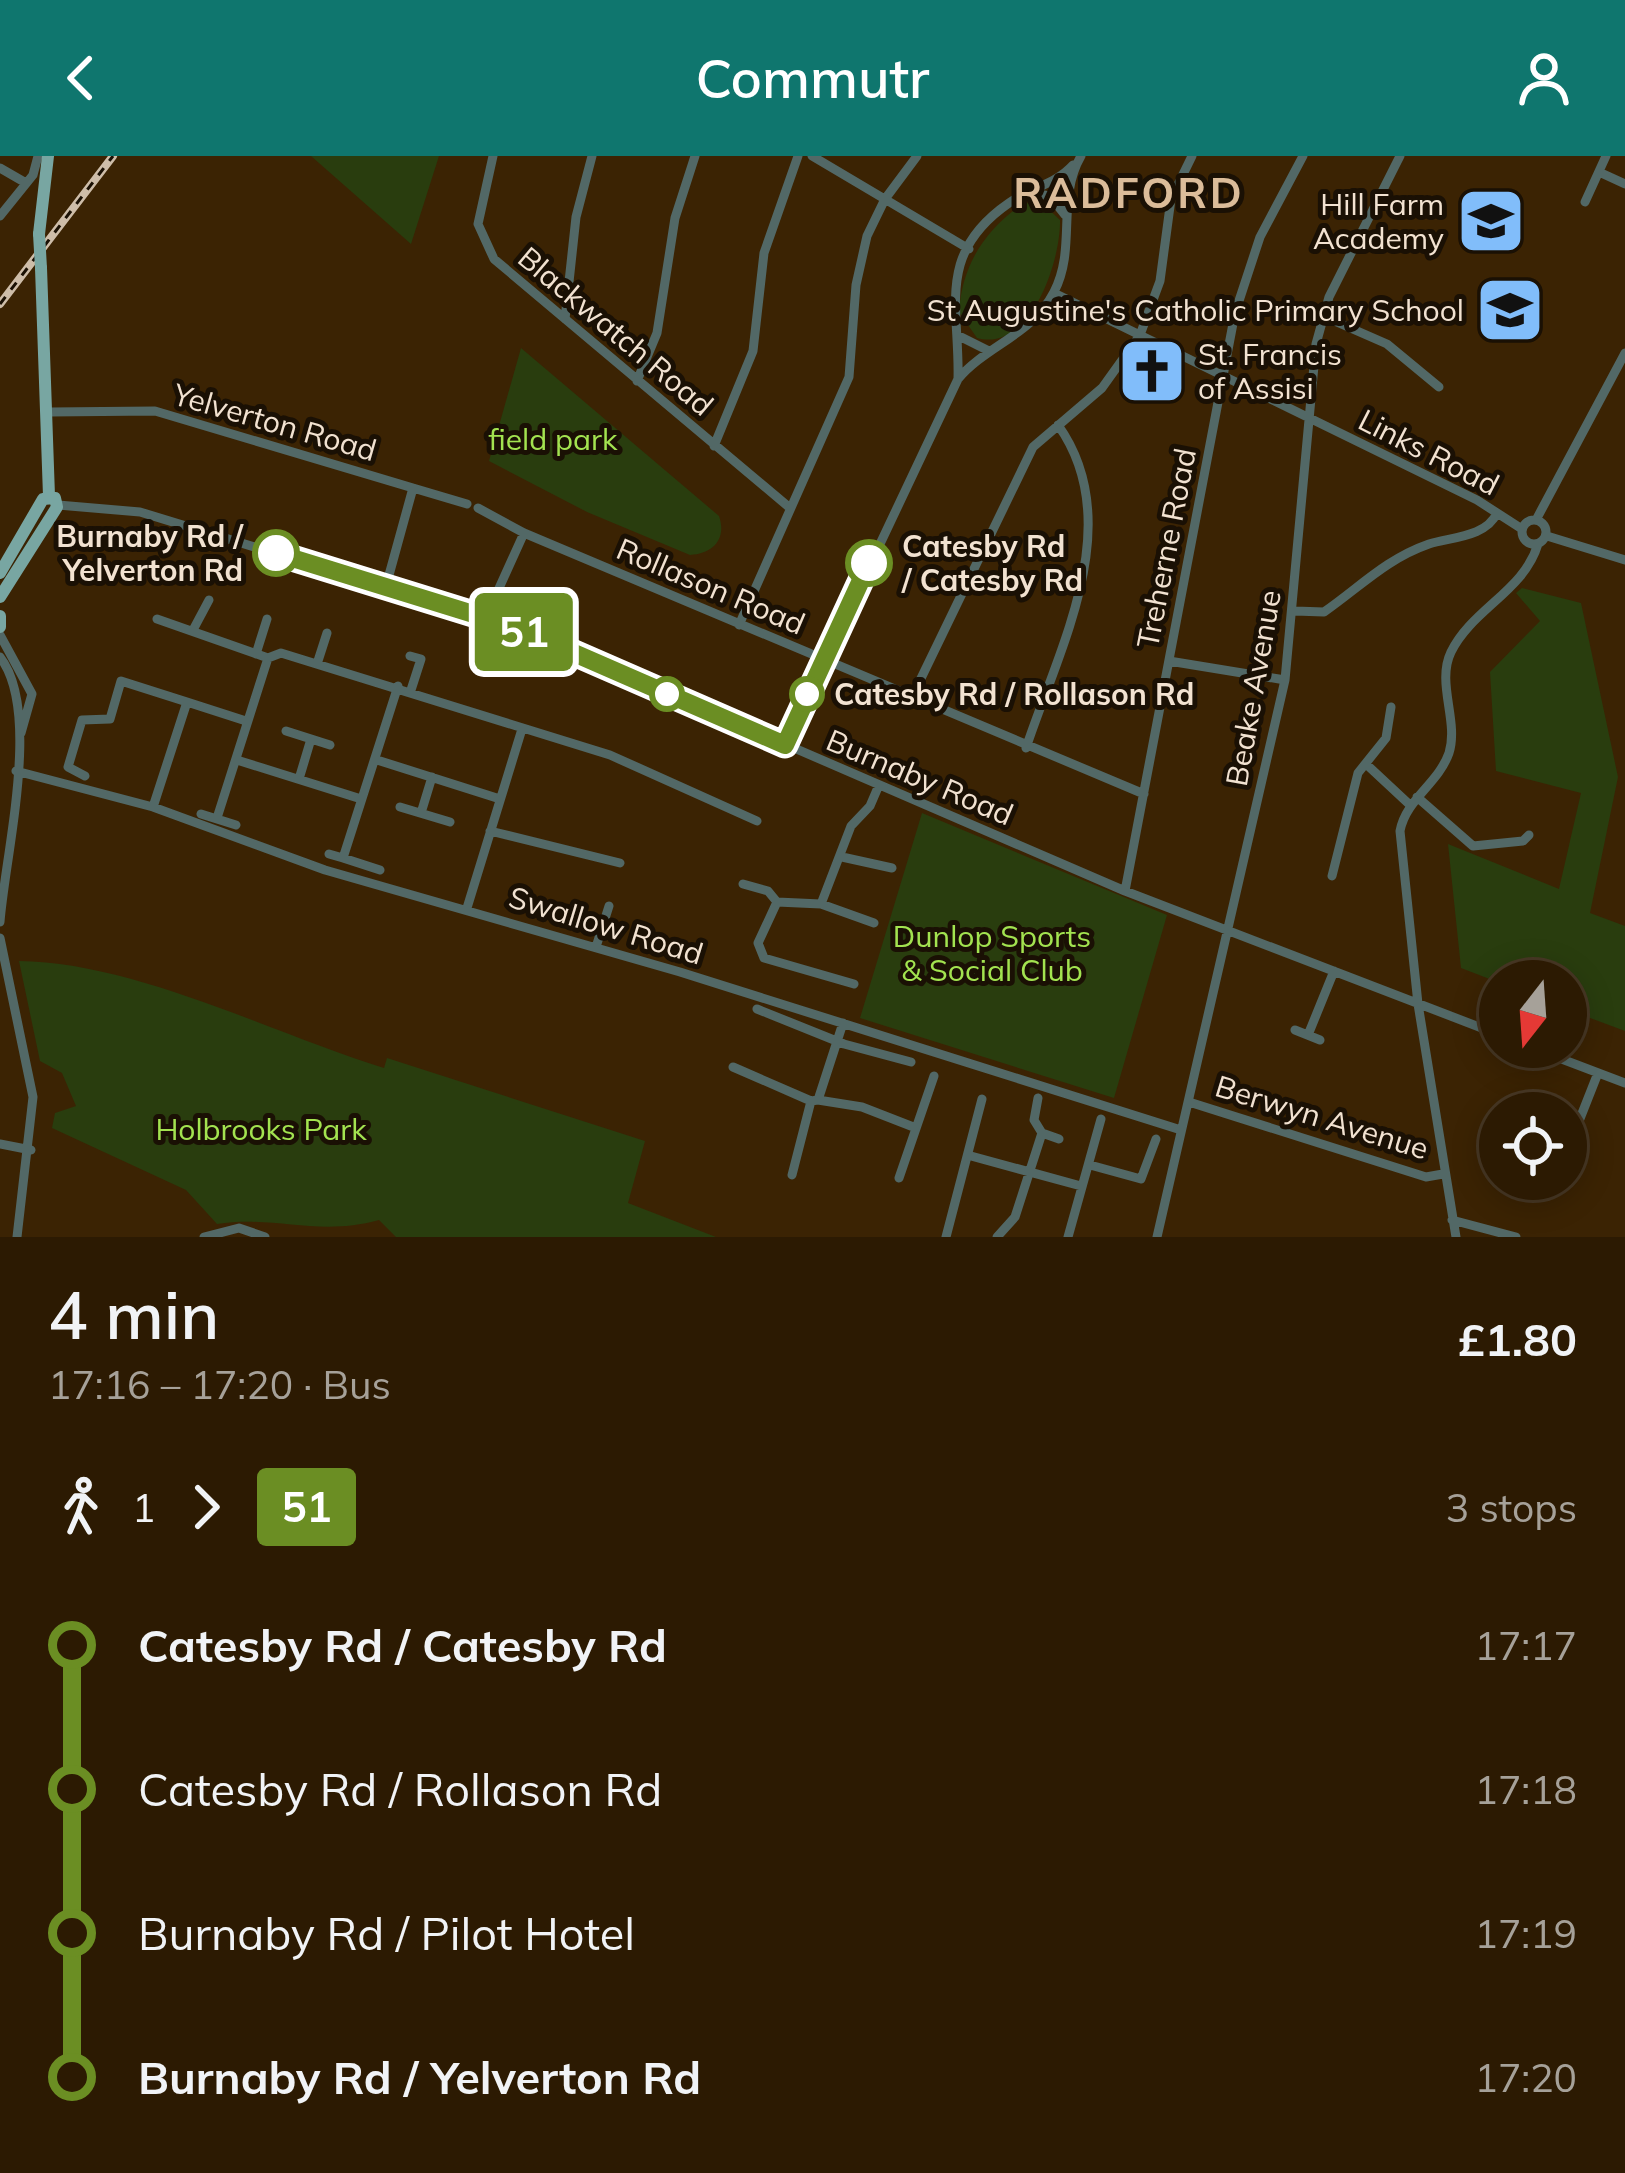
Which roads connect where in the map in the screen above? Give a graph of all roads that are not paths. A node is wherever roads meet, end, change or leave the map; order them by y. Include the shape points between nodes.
1 (38, 156) edge
2 (48, 156) edge
3 (493, 156) edge
4 (592, 156) edge
5 (695, 156) edge
6 (798, 156) edge
7 (812, 156) edge
8 (917, 156) edge
9 (1192, 156) edge
10 (1303, 156) edge
11 (1400, 156) edge
12 (1606, 156) edge
13 (1079, 158) edge
14 (0, 168) edge
15 (1599, 172) junction
16 (26, 183) junction
17 (1625, 184) edge
18 (1068, 187) junction
19 (1040, 188) junction
20 (1027, 193) junction
21 (885, 199) junction
22 (1586, 202) dead end
23 (0, 216) edge
24 (1067, 220) junction
25 (969, 249) junction
26 (1054, 293) junction
27 (1323, 316) junction
28 (565, 319) junction
29 (955, 334) junction
30 (1140, 335) junction
31 (989, 351) junction
32 (1625, 352) edge
33 (1222, 376) junction
34 (958, 379) junction
35 (637, 381) junction
36 (1439, 386) dead end
37 (50, 412) junction
38 (1306, 417) junction
39 (1058, 425) junction
40 (714, 446) junction
41 (413, 488) junction
42 (50, 505) junction
43 (473, 506) joint
44 (790, 508) junction
45 (1497, 512) junction
46 (1536, 520) junction
47 (1522, 529) junction
48 (524, 533) junction
49 (1543, 540) junction
50 (5, 560) edge
51 (1625, 560) edge
52 (0, 573) edge
53 (386, 586) junction
54 (0, 597) edge
55 (209, 600) dead end
56 (1295, 611) junction
57 (0, 616) edge
58 (486, 617) junction
59 (158, 619) dead end
60 (268, 619) dead end
61 (739, 625) junction
62 (193, 630) junction
63 (0, 631) edge
64 (327, 633) dead end
65 (256, 654) junction
66 (410, 656) dead end
67 (0, 657) edge
68 (268, 658) junction
69 (822, 659) junction
70 (1169, 661) junction
71 (317, 664) junction
72 (105, 676) dead end
73 (1286, 680) junction
74 (121, 681) junction
75 (398, 686) junction
76 (411, 690) junction
77 (911, 699) junction
78 (187, 702) junction
79 (1391, 707) dead end
80 (246, 721) junction
81 (522, 729) junction
82 (286, 731) dead end
83 (20, 737) junction
84 (311, 739) junction
85 (330, 745) dead end
86 (785, 745) junction
87 (1027, 748) junction
88 (377, 760) junction
89 (240, 761) junction
90 (1366, 764) junction
91 (16, 771) junction
92 (85, 776) dead end
93 (432, 777) junction
94 (299, 779) junction
95 (879, 785) junction
96 (1144, 794) junction
97 (358, 798) junction
98 (500, 799) junction
99 (1414, 801) junction
100 (153, 807) junction
101 (400, 807) dead end
102 (421, 813) junction
103 (200, 814) dead end
104 (217, 818) junction
105 (757, 820) dead end
106 (449, 822) dead end
107 (236, 824) dead end
108 (490, 831) junction
109 (1527, 840) dead end
110 (1327, 841) dead end
111 (1340, 843) junction
112 (329, 854) dead end
113 (842, 856) junction
114 (344, 858) junction
115 (620, 863) dead end
116 (892, 868) dead end
117 (2, 870) edge
118 (380, 870) dead end
119 (1332, 876) dead end
120 (743, 884) dead end
121 (1125, 891) junction
122 (777, 902) junction
123 (821, 904) junction
124 (610, 906) dead end
125 (466, 908) junction
126 (0, 922) edge
127 (874, 923) dead end
128 (1227, 932) junction
129 (0, 938) edge
130 (596, 947) junction
131 (809, 971) junction
132 (1334, 971) junction
133 (854, 984) dead end
134 (804, 987) dead end
135 (1418, 1004) junction
136 (757, 1010) dead end
137 (843, 1023) junction
138 (1479, 1028) edge
139 (1295, 1030) dead end
140 (1308, 1035) junction
141 (1320, 1040) dead end
142 (837, 1042) junction
143 (911, 1062) dead end
144 (733, 1067) dead end
145 (1585, 1068) edge
146 (1598, 1073) junction
147 (934, 1076) dead end
148 (1625, 1083) edge
149 (1038, 1098) dead end
150 (982, 1099) dead end
151 (814, 1100) junction
152 (1587, 1101) edge
153 (1189, 1102) junction
154 (1101, 1118) dead end
155 (916, 1128) junction
156 (1181, 1130) junction
157 (1042, 1133) junction
158 (1059, 1138) dead end
159 (1156, 1139) dead end
160 (0, 1144) edge
161 (31, 1150) junction
162 (971, 1156) junction
163 (1090, 1166) junction
164 (1028, 1170) junction
165 (1443, 1174) junction
166 (792, 1175) dead end
167 (899, 1178) dead end
168 (1081, 1186) junction
169 (1452, 1220) junction
170 (17, 1237) edge
171 (204, 1237) edge
172 (266, 1237) edge
173 (946, 1237) edge
174 (998, 1237) edge
175 (1068, 1237) edge
176 (1156, 1237) edge
177 (1456, 1237) edge
178 (1516, 1237) edge

1 - 16 street
2 - 37 main road, bridge via 39,233
3 - 28 street, Blackwatch Road via 481,240
4 - 28 street
5 - 35 street via 675,218 657,333
6 - 40 street via 764,253 746,378
7 - 21 street
8 - 21 street
9 - 30 street via 1171,199 1160,281
10 - 33 street, Treherne Road via 1247,271
11 - 27 street, Beake Avenue
12 - 15 street
13 - 18 street
13 - 19 street
14 - 16 street
15 - 17 street
15 - 22 street
16 - 23 street
18 - 19 street
18 - 24 street
19 - 20 street
20 - 24 street via 1050,196
20 - 25 street via 1002,208
21 - 25 street
21 - 44 street via 860,263 849,377
24 - 26 street
25 - 29 street via 955,283
26 - 30 street, Links Road
26 - 31 street via 1016,337
27 - 36 street via 1387,344
27 - 38 street, Beake Avenue
28 - 35 street, Blackwatch Road
29 - 31 street
29 - 34 street
30 - 33 street, Links Road
30 - 39 street via 1102,388
31 - 34 street
32 - 46 street
33 - 38 street, Links Road
33 - 70 street, Treherne Road
34 - 69 street
35 - 40 street, Blackwatch Road
37 - 41 street, Yelverton Road via 155,411
37 - 42 main road
38 - 45 street, Links Road
38 - 56 street, Beake Avenue
39 - 77 street via 1024,463
39 - 87 street via 1088,492 1090,536
40 - 44 street, Blackwatch Road
41 - 43 street, Yelverton Road
41 - 53 street
42 - 50 main road
42 - 53 street, Burnaby Road via 140,512
42 - 54 main road
43 - 48 street, Rollason Road
44 - 61 street
45 - 47 street, Links Road
45 - 56 street via 1481,530 1396,558 1324,612
46 - 47 street
46 - 49 street
47 - 49 street, Links Road
48 - 58 street
48 - 61 street, Rollason Road
49 - 51 street
49 - 99 street via 1528,569 1452,650 1451,745
50 - 52 main road
53 - 58 street, Burnaby Road
55 - 62 street
56 - 73 street, Beake Avenue
57 - 63 main road
58 - 86 street, Burnaby Road
59 - 62 street
60 - 65 street
61 - 69 street, Rollason Road
62 - 65 street
63 - 83 street via 32,694
64 - 71 street
65 - 68 street
66 - 76 street via 421,659
67 - 83 street via 20,699
68 - 71 street via 280,652
68 - 80 street
69 - 77 street, Rollason Road
69 - 86 street
70 - 73 street
70 - 96 street, Treherne Road
71 - 75 street
72 - 74 street
73 - 128 street, Beake Avenue
74 - 78 street
74 - 92 street via 110,719 82,720 68,767
75 - 76 street
75 - 88 street
76 - 81 street
77 - 87 street, Rollason Road
78 - 80 street
78 - 100 street
79 - 90 street via 1387,738
80 - 89 street
81 - 98 street
81 - 105 street via 610,755
82 - 84 street
83 - 91 street
84 - 85 street
84 - 94 street
86 - 95 street, Burnaby Road
87 - 96 street, Rollason Road
88 - 93 street
88 - 97 street
89 - 94 street
89 - 104 street
90 - 99 street
90 - 111 street
91 - 100 street, Swallow Road
91 - 117 street
93 - 98 street
93 - 102 street
94 - 97 street
95 - 113 street
95 - 121 street, Burnaby Road
96 - 121 street, Treherne Road
97 - 114 street
98 - 108 street
99 - 109 street via 1473,846
99 - 135 street via 1400,826 1399,853
100 - 125 street, Swallow Road via 325,870
101 - 102 street
102 - 106 street
103 - 104 street
104 - 107 street
108 - 115 street
108 - 125 street
110 - 111 street
111 - 119 street
112 - 114 street
113 - 116 street
113 - 123 street
114 - 118 street
117 - 126 street
120 - 122 street
121 - 128 street, Burnaby Road
122 - 123 street
122 - 131 street via 758,952
123 - 127 street
124 - 130 street
125 - 130 street, Swallow Road
128 - 132 street, Burnaby Road
128 - 153 street, Beake Avenue
129 - 161 street via 33,1097
130 - 137 street, Swallow Road
131 - 133 street
131 - 134 street
132 - 135 street, Burnaby Road
132 - 140 street
135 - 138 street, Burnaby Road
135 - 165 street
136 - 142 street
137 - 142 street
137 - 156 street, Swallow Road
139 - 140 street
140 - 141 street
142 - 143 street
142 - 151 street
144 - 151 street
145 - 146 street
146 - 148 street
146 - 152 street
147 - 155 street
149 - 157 street via 1034,1116
150 - 162 street
151 - 155 street
151 - 166 street
153 - 156 street, Beake Avenue
153 - 165 street, Berwyn Avenue via 1426,1177
154 - 163 street
155 - 167 street
156 - 176 street, Beake Avenue
157 - 158 street
157 - 164 street
159 - 163 street via 1141,1179
160 - 161 street
161 - 170 street
162 - 164 street
162 - 173 street
163 - 168 street
164 - 168 street
164 - 174 street via 1015,1217
165 - 169 street
168 - 175 street
169 - 177 street
169 - 178 street
171 - 172 street via 239,1228

